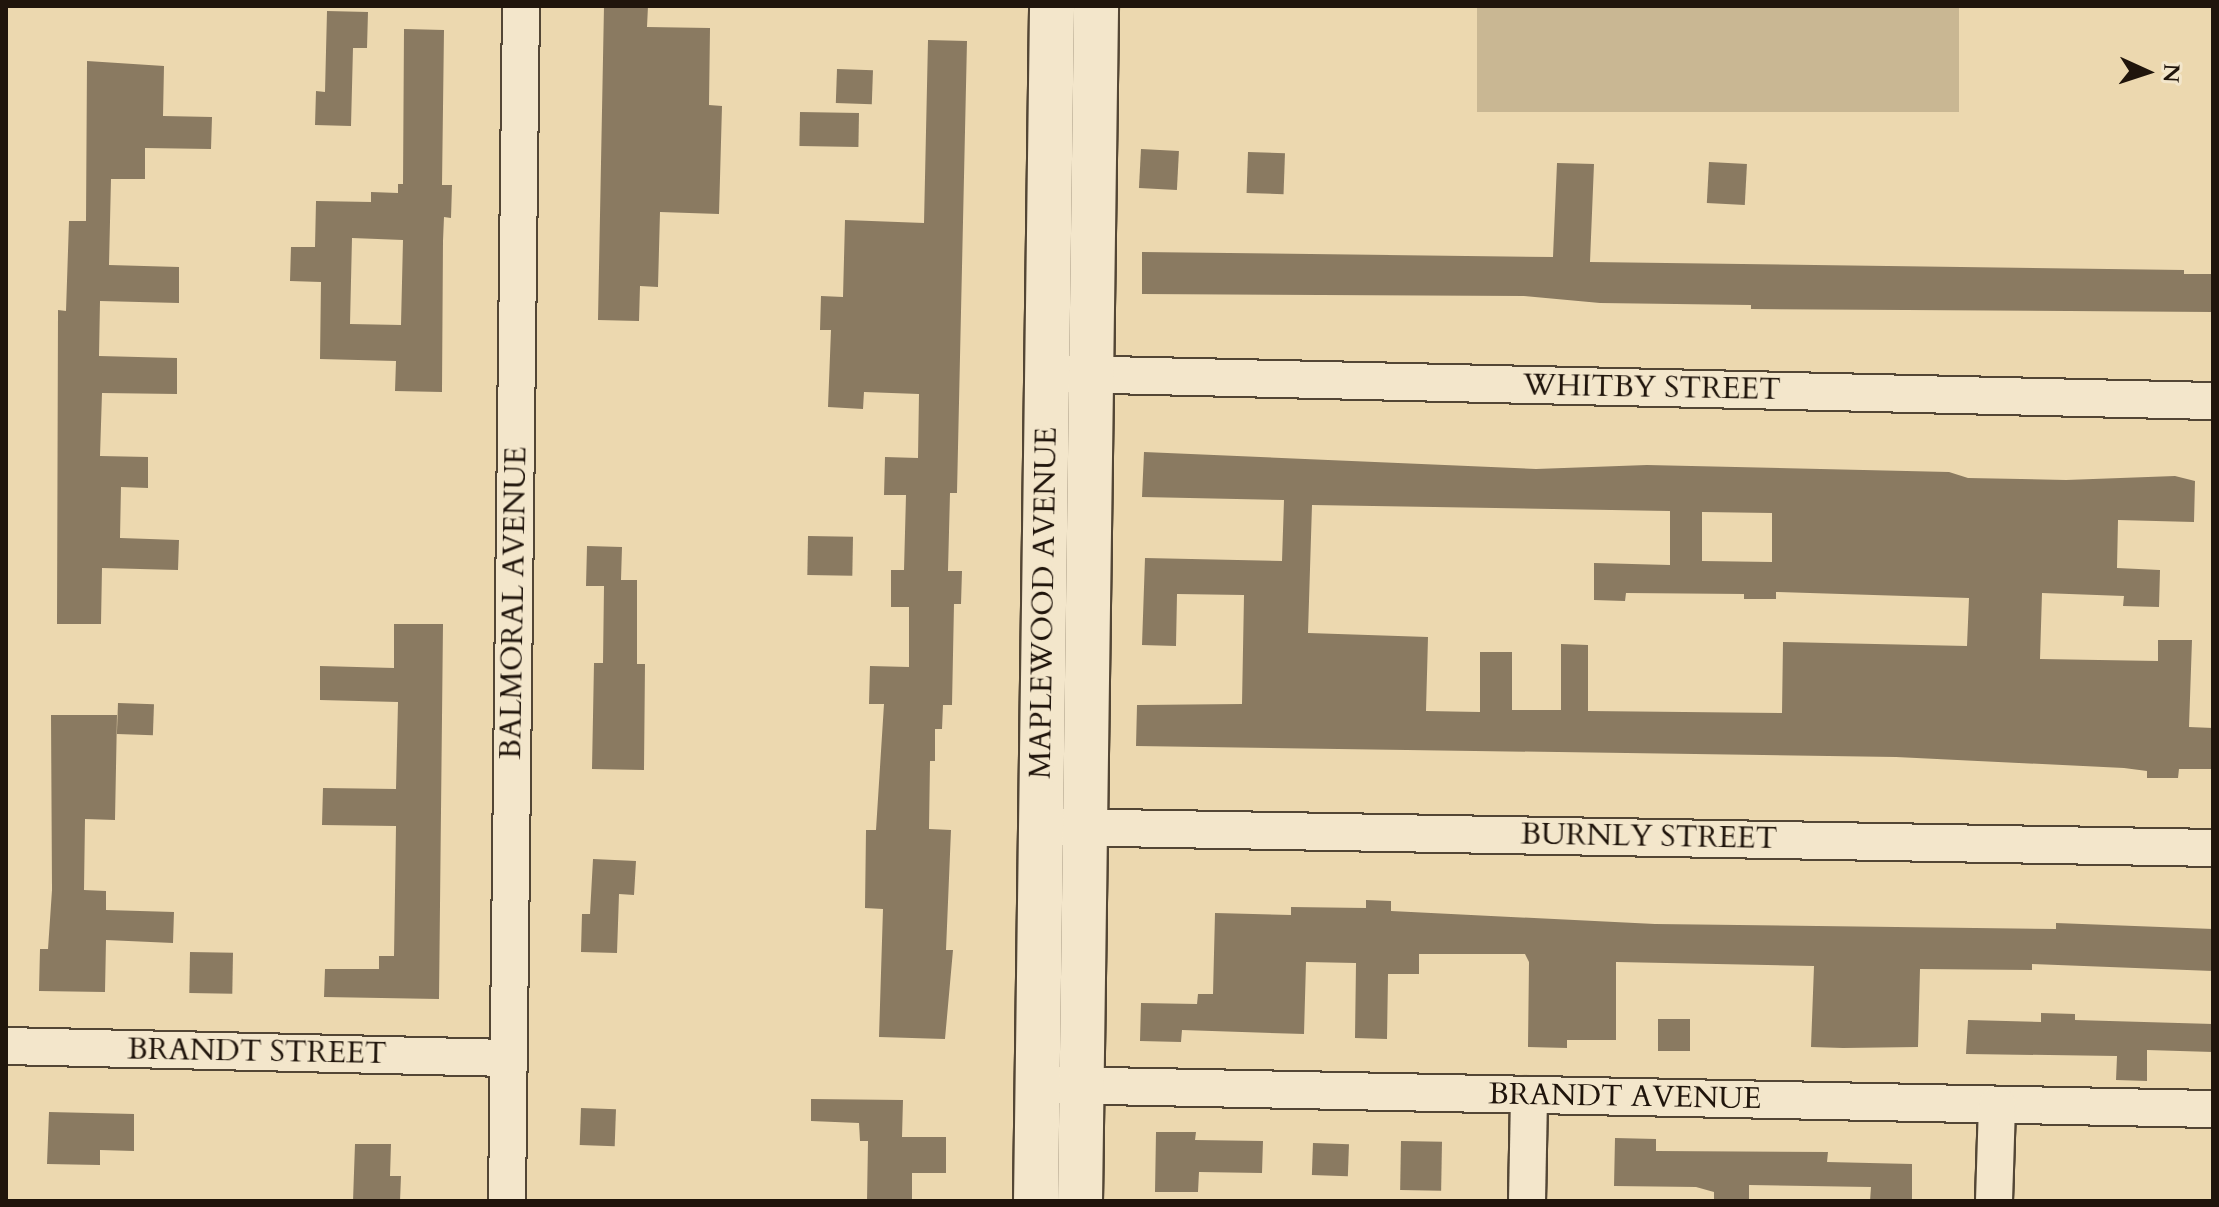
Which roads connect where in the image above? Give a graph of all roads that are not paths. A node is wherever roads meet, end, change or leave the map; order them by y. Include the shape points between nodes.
1 (521, 6) edge
2 (1052, 6) edge
3 (1096, 6) edge
4 (1069, 374) junction
5 (2213, 401) edge
6 (1041, 827) junction
7 (1084, 828) junction
8 (2213, 848) edge
9 (6, 1046) edge
10 (509, 1058) junction
11 (1038, 1084) junction
12 (1081, 1085) junction
13 (1529, 1095) junction
14 (1997, 1105) junction
15 (2213, 1109) edge
16 (507, 1201) edge
17 (1036, 1201) edge
18 (1080, 1201) edge
19 (1527, 1201) edge
20 (1994, 1201) edge

1 - 10 street, BALMORAL AVENUE
2 - 4 street, MAPLEWOOD AVENUE
3 - 4 street, MAPLEWOOD AVENUE
4 - 5 street, WHITBY STREET
4 - 6 street, MAPLEWOOD AVENUE
4 - 7 street, MAPLEWOOD AVENUE
6 - 7 street, BURNLY STREET
6 - 11 street, MAPLEWOOD AVENUE
7 - 8 street, BURNLY STREET
7 - 12 street, MAPLEWOOD AVENUE
9 - 10 street, BRANDT STREET
10 - 16 street, BALMORAL AVENUE
11 - 12 street, BRANDT AVENUE
11 - 17 street, MAPLEWOOD AVENUE
12 - 13 street, BRANDT AVENUE
12 - 18 street, MAPLEWOOD AVENUE
13 - 14 street, BRANDT AVENUE
13 - 19 street
14 - 15 street, BRANDT AVENUE
14 - 20 street

